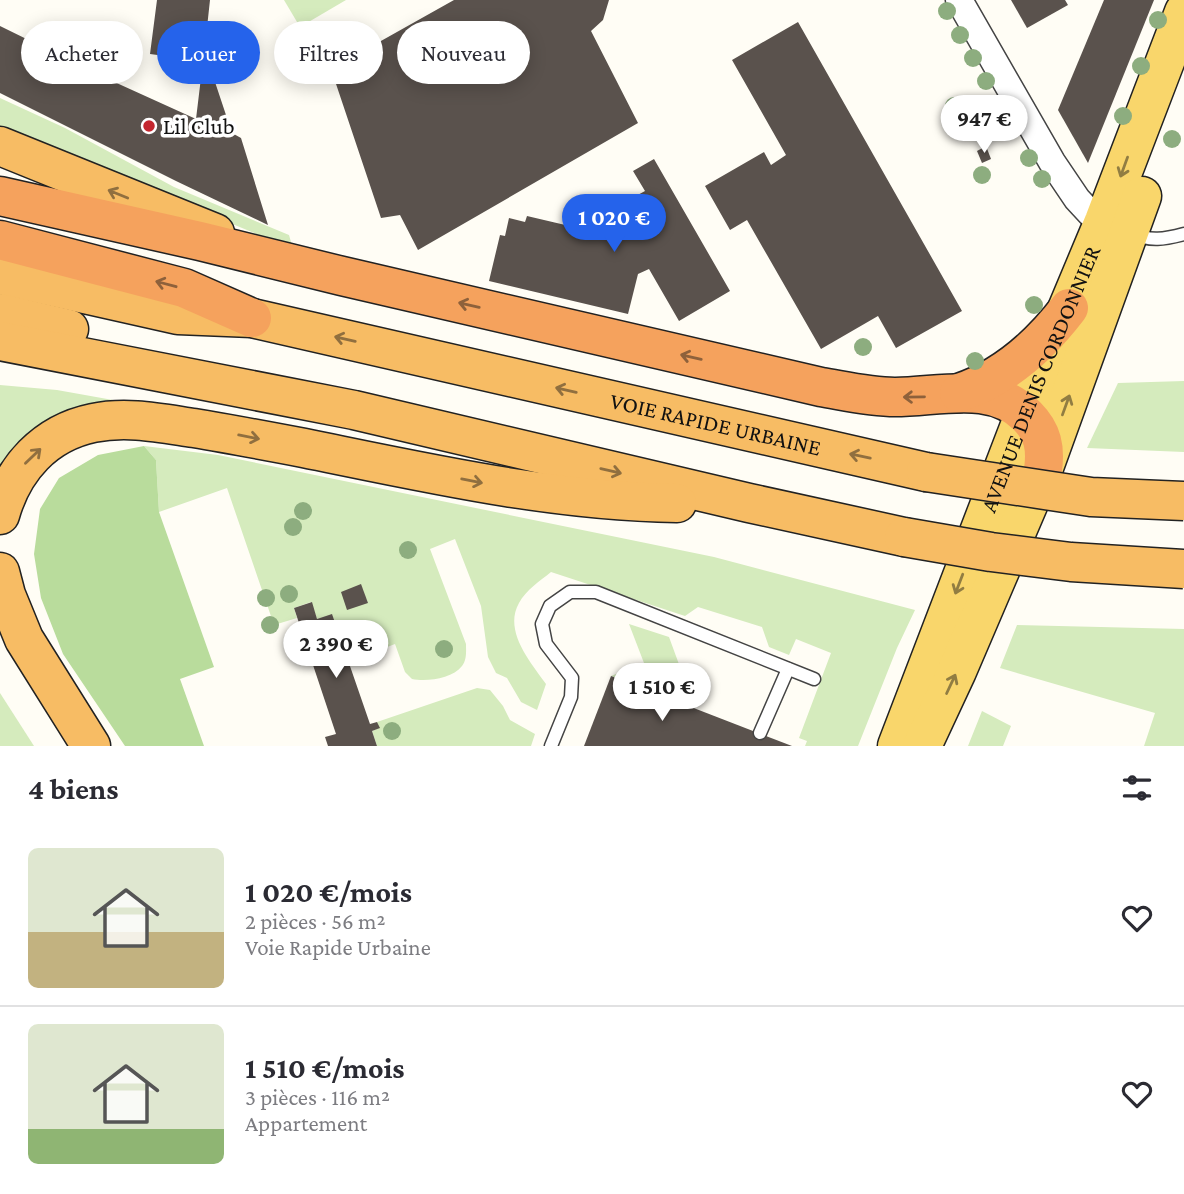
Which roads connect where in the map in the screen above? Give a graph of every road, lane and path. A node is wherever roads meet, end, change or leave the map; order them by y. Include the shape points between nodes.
1 (959, 0) edge
2 (1184, 12) edge
3 (1184, 74) edge
4 (0, 146) edge
5 (0, 196) edge
6 (1108, 222) junction
7 (1184, 234) edge
8 (0, 240) edge
9 (247, 252) junction
10 (0, 275) edge
11 (1069, 308) junction
12 (0, 313) edge
13 (252, 318) junction
14 (0, 341) edge
15 (0, 362) edge
16 (958, 393) junction
17 (354, 410) junction
18 (1025, 414) junction
19 (1043, 470) junction
20 (1184, 500) edge
21 (749, 503) junction
22 (0, 514) edge
23 (1184, 569) edge
24 (0, 572) edge
25 (0, 646) edge
26 (788, 669) junction
27 (814, 679) dead end
28 (760, 733) dead end
29 (61, 746) edge
30 (91, 746) edge
31 (551, 746) edge
32 (897, 746) edge
33 (922, 746) edge

1 - 6 street via 1052,162 1077,199
2 -> 6 main road, AVENUE DENIS CORDONNIER
3 - 6 main road, AVENUE DENIS CORDONNIER
9 -> 4 highway via 236,241
5 - 9 highway
6 - 7 lane via 1146,240
6 - 11 main road, AVENUE DENIS CORDONNIER
19 -> 6 main road, AVENUE DENIS CORDONNIER
13 -> 8 highway via 184,288
16 -> 9 highway via 893,397 821,387
10 - 13 highway, VOIE RAPIDE URBAINE via 178,315
11 - 16 highway via 1014,365
11 - 18 main road, AVENUE DENIS CORDONNIER
12 - 17 highway
20 -> 13 highway, VOIE RAPIDE URBAINE, bridge via 1091,498 926,472
14 - 17 highway
15 - 17 highway via 190,398
16 - 18 highway via 985,393 1007,400
17 -> 21 highway
18 - 19 highway via 1039,429
18 -> 32 main road, AVENUE DENIS CORDONNIER
33 -> 19 main road, AVENUE DENIS CORDONNIER
22 -> 21 highway via 14,479 38,450 74,429 120,419 239,435 523,491 634,502
21 - 23 highway, bridge via 991,552
24 - 30 highway via 24,639
25 - 29 highway
26 - 27 lane
26 - 28 lane
26 - 31 lane via 596,592 570,592 550,607 542,624 546,643 572,678 571,697

